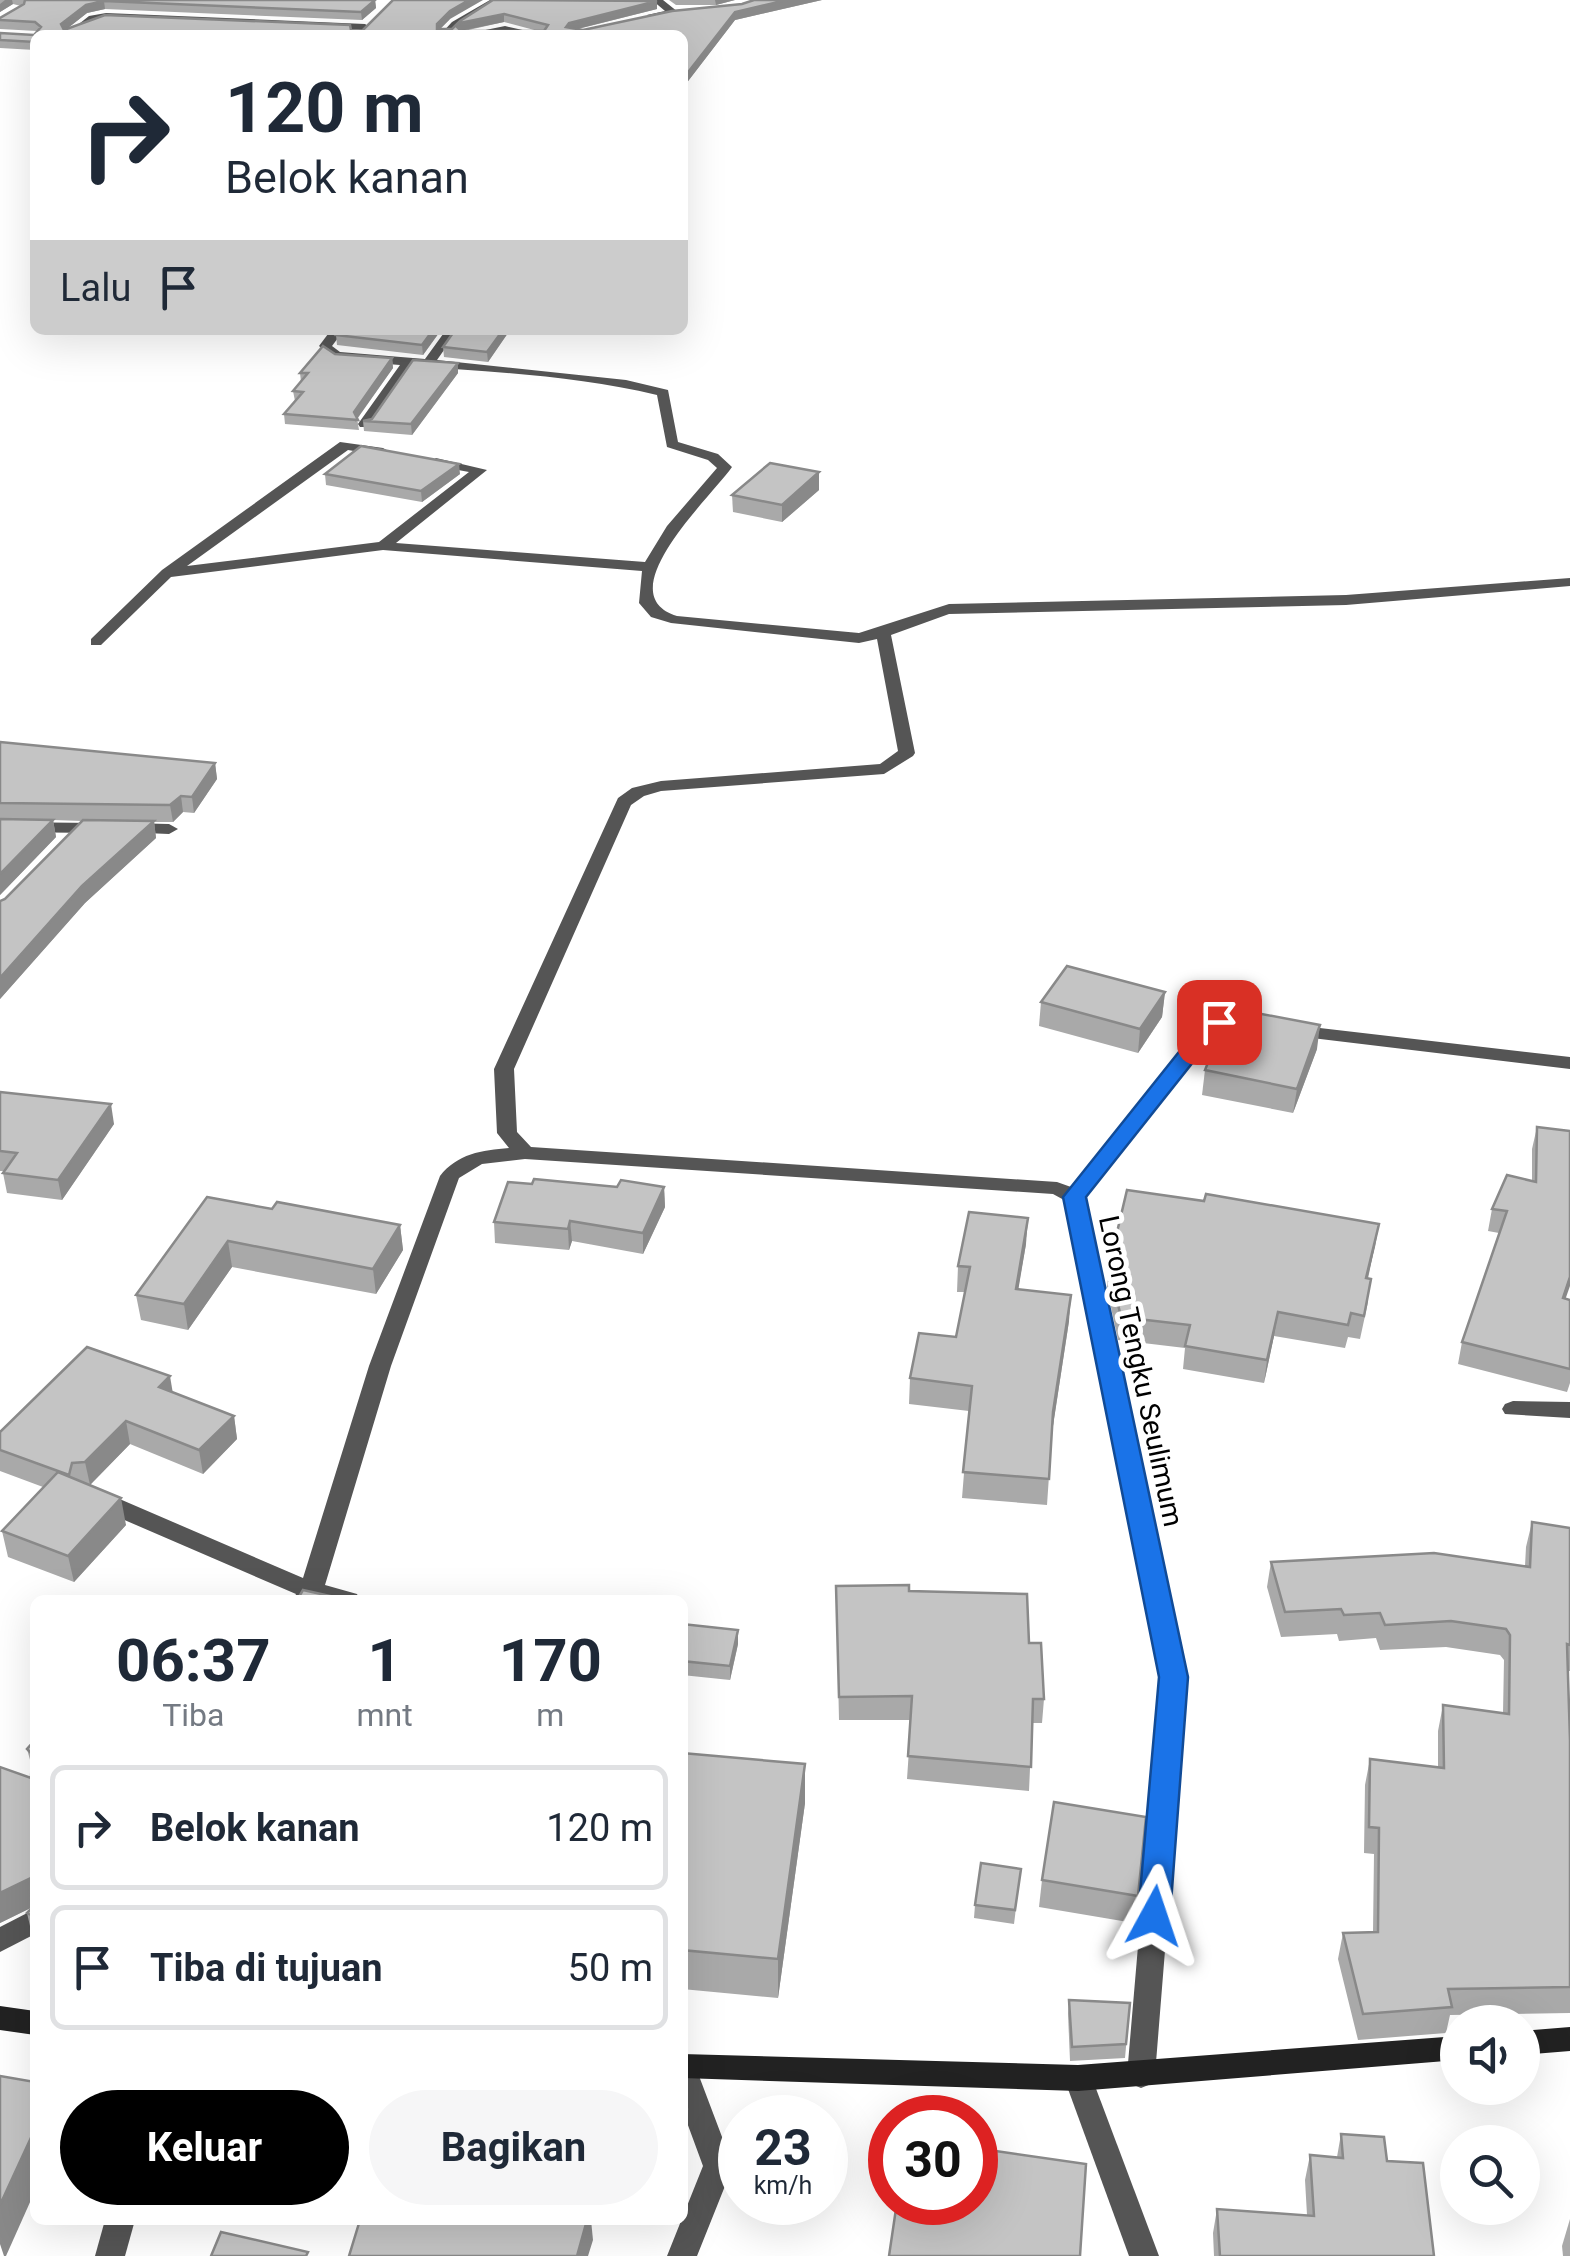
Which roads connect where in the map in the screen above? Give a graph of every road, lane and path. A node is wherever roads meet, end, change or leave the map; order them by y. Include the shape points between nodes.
1 (497, 0) edge
2 (657, 0) edge
3 (218, 5) edge
4 (673, 12) junction
5 (298, 13) edge
6 (690, 13) edge
7 (378, 16) edge
8 (202, 18) junction
9 (640, 19) edge
10 (288, 22) junction
11 (78, 30) edge
12 (353, 30) edge
13 (362, 30) edge
14 (450, 30) edge
15 (334, 335) edge
16 (448, 335) edge
17 (408, 364) junction
18 (428, 364) junction
19 (364, 424) edge
20 (403, 455) edge
21 (422, 459) edge
22 (383, 546) junction
23 (650, 567) junction
24 (167, 574) junction
25 (1570, 582) edge
26 (883, 632) junction
27 (96, 642) dead end
28 (0, 827) edge
29 (169, 828) dead end
30 (1570, 1063) edge
31 (525, 1154) junction
32 (1074, 1197) junction
33 (1514, 1408) dead end
34 (1570, 1410) edge
35 (88, 1495) edge
36 (306, 1595) edge
37 (308, 1595) edge
38 (30, 1923) edge
39 (0, 1942) edge
40 (0, 2018) edge
41 (30, 2022) edge
42 (1570, 2039) edge
43 (1540, 2042) edge
44 (1440, 2049) edge
45 (688, 2067) edge
46 (1141, 2074) junction
47 (1078, 2078) junction
48 (688, 2084) edge
49 (119, 2225) edge
50 (110, 2256) edge
51 (682, 2256) edge
52 (1144, 2256) edge

1 - 14 street
2 - 4 street
3 - 8 street
4 - 6 street
4 - 9 street
5 - 10 street
7 - 13 street
8 - 10 street
8 - 11 street via 98,17
10 - 12 street
15 - 17 street via 325,346 330,354
16 - 18 street
17 - 18 street
17 - 19 street
18 - 23 street via 543,373 663,393 672,444 725,467 673,526
20 - 24 street via 345,444
21 - 22 street via 480,470
22 - 23 street
22 - 24 street
23 - 26 street via 647,602 666,618 859,638
24 - 27 street
25 - 26 street via 1346,600 949,609
26 - 31 street via 907,753 895,765 661,786 624,802 504,1069 507,1133
28 - 29 street via 72,835
30 - 32 street, Lorong Tengku Seulimum via 1219,1022
31 - 32 street via 1058,1188
31 - 37 street via 480,1156 450,1176 380,1366
32 - 46 street, Lorong Tengku Seulimum via 1174,1677
33 - 34 street
35 - 36 street
38 - 39 street
40 - 41 street
42 - 43 street
44 - 46 street
45 - 47 street
46 - 47 street
47 - 52 street
48 - 51 street via 718,2166
49 - 50 street

